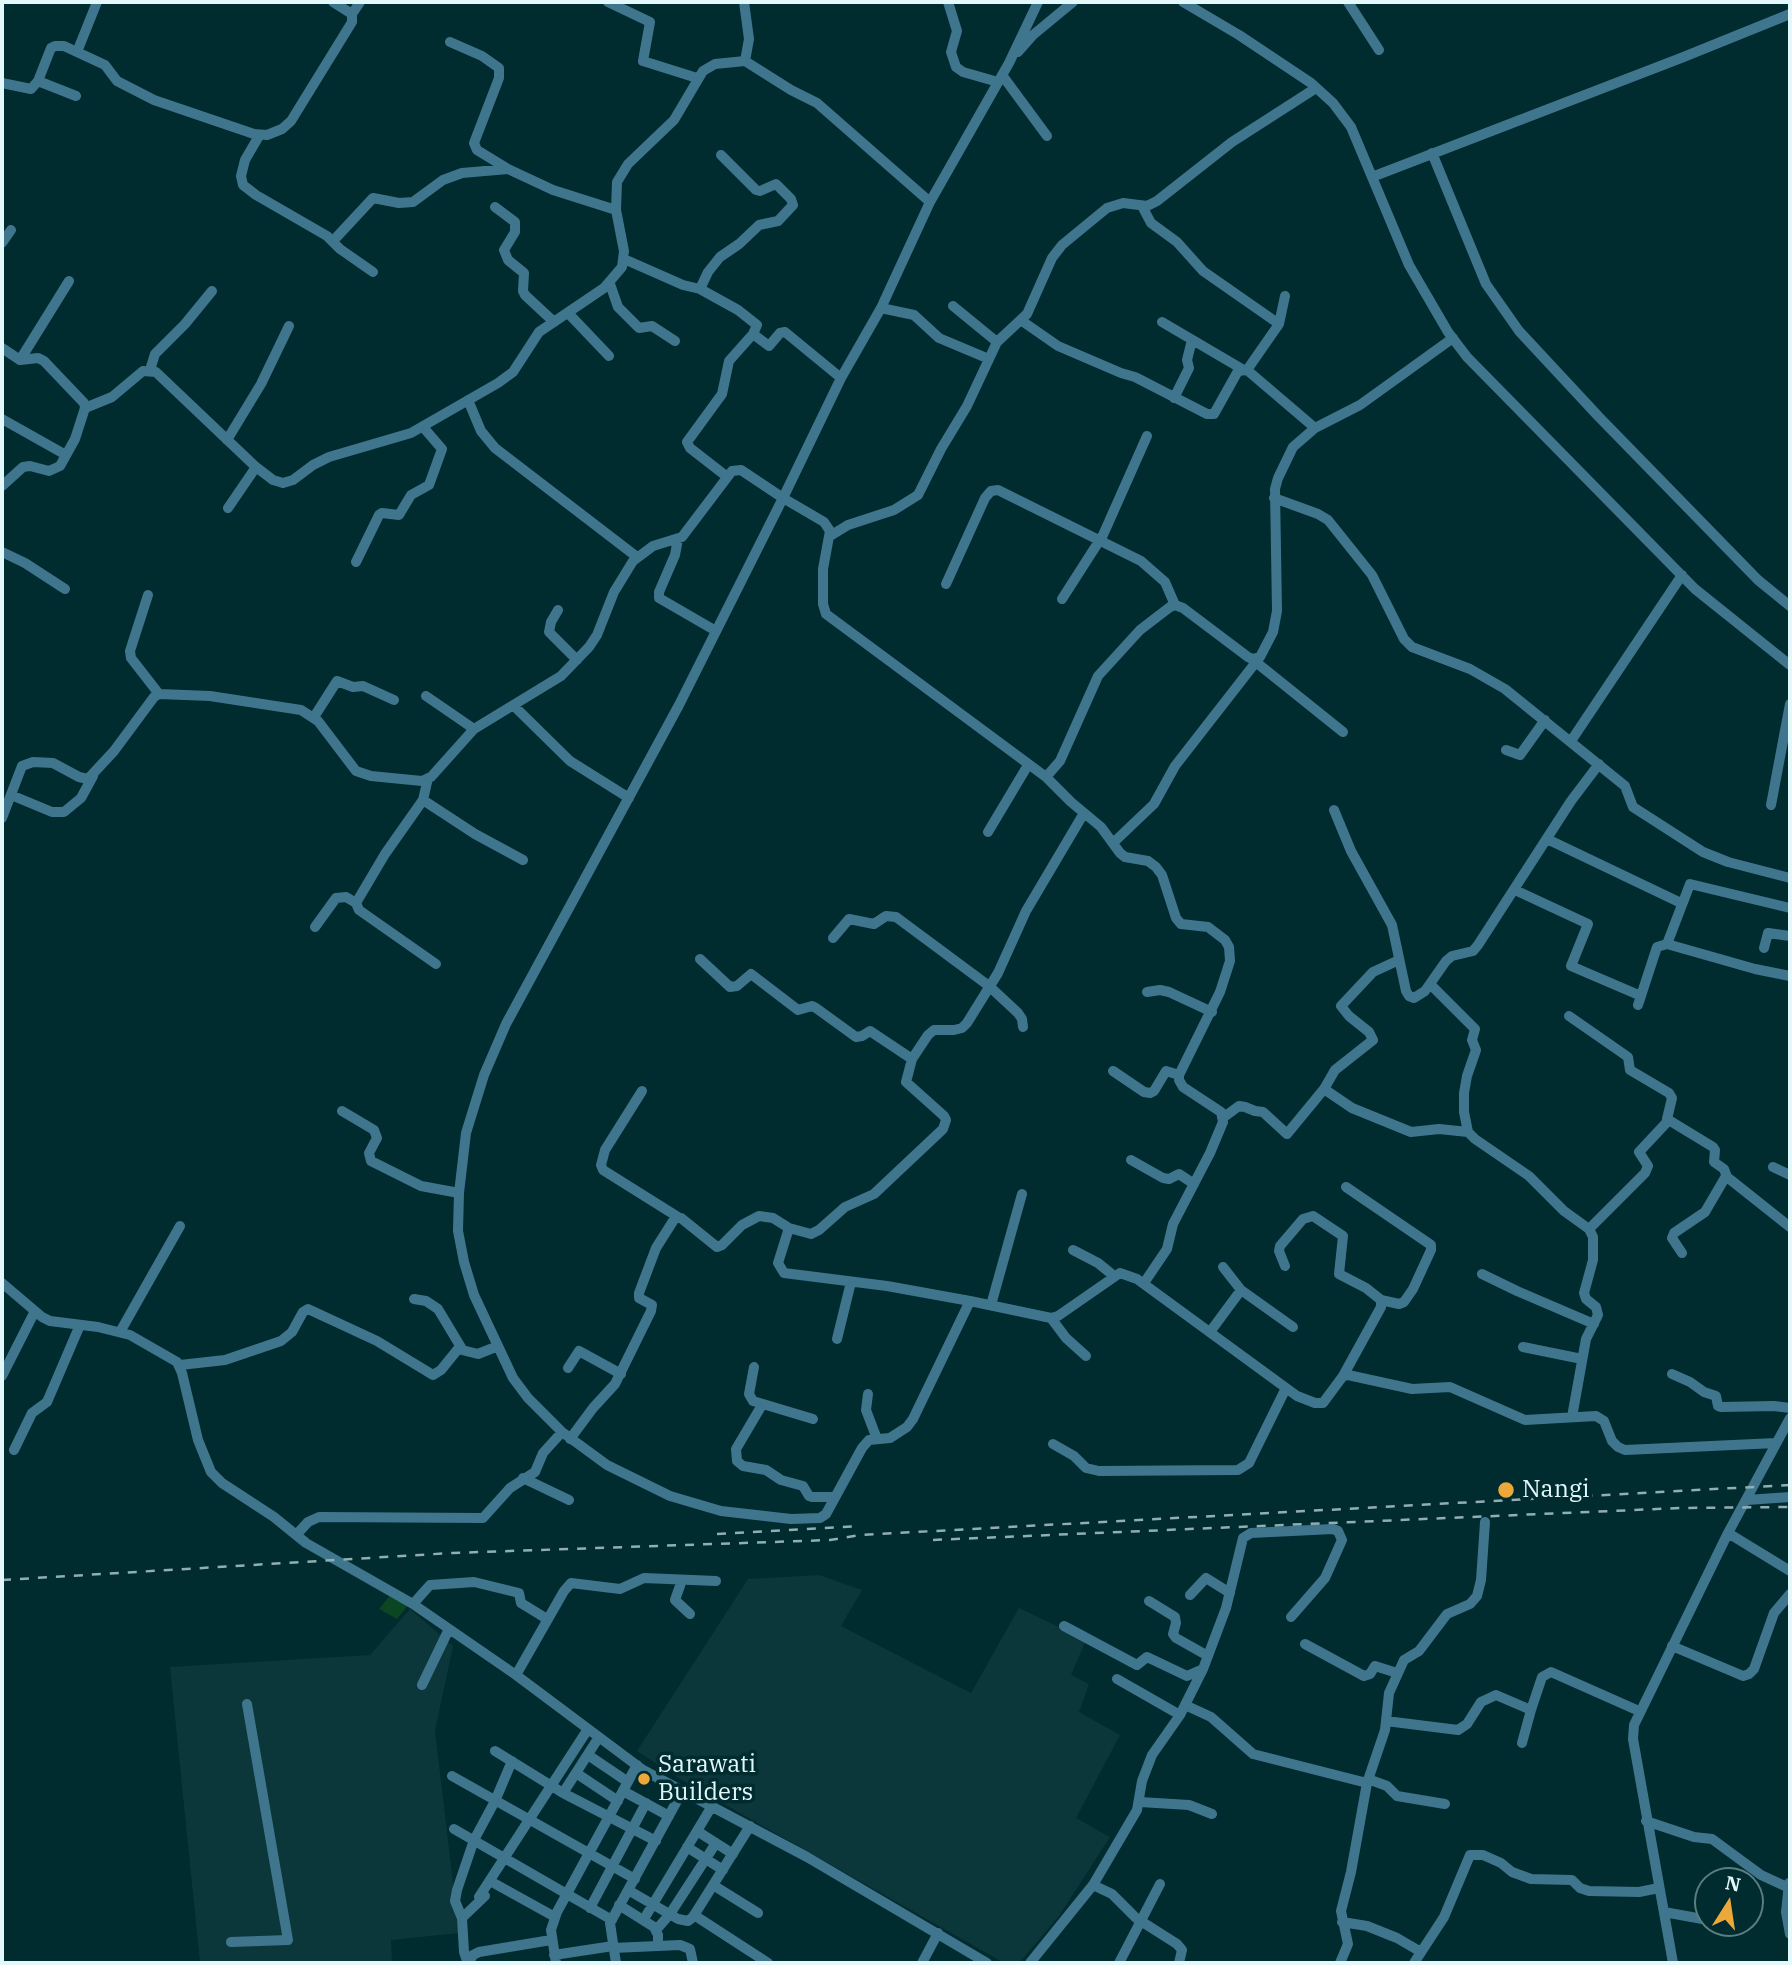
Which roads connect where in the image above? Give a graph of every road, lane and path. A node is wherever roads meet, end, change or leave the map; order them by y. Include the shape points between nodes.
1 (97, 2) edge
2 (333, 2) edge
3 (360, 2) edge
4 (608, 2) edge
5 (744, 2) edge
6 (948, 2) edge
7 (1038, 2) edge
8 (1073, 2) edge
9 (1183, 2) edge
10 (1348, 2) edge
11 (352, 14) junction
12 (1790, 14) edge
13 (450, 42) dead end
14 (1379, 50) dead end
15 (77, 52) junction
16 (745, 61) junction
17 (1009, 63) junction
18 (697, 78) junction
19 (1000, 78) junction
20 (38, 81) junction
21 (2, 83) edge
22 (1317, 88) junction
23 (76, 96) dead end
24 (259, 136) junction
25 (1047, 136) dead end
26 (1432, 153) junction
27 (721, 155) dead end
28 (508, 169) junction
29 (1372, 177) junction
30 (930, 202) junction
31 (1142, 206) junction
32 (495, 207) dead end
33 (616, 210) junction
34 (11, 230) dead end
35 (333, 241) junction
36 (2, 243) edge
37 (624, 259) junction
38 (373, 272) dead end
39 (69, 281) dead end
40 (610, 284) junction
41 (700, 289) junction
42 (212, 291) dead end
43 (1285, 296) dead end
44 (953, 306) dead end
45 (881, 308) junction
46 (568, 313) junction
47 (1022, 321) junction
48 (554, 322) junction
49 (1162, 322) dead end
50 (1279, 324) junction
51 (289, 326) dead end
52 (753, 334) junction
53 (1453, 338) junction
54 (1192, 340) junction
55 (675, 341) dead end
56 (997, 342) junction
57 (2, 348) edge
58 (609, 356) dead end
59 (989, 359) junction
60 (20, 360) junction
61 (150, 370) junction
62 (1245, 370) junction
63 (841, 378) junction
64 (1174, 398) junction
65 (468, 400) junction
66 (85, 408) junction
67 (2, 419) edge
68 (423, 426) junction
69 (1315, 428) junction
70 (1147, 436) dead end
71 (228, 440) junction
72 (66, 455) junction
73 (256, 467) junction
74 (726, 476) junction
75 (2, 486) edge
76 (783, 498) junction
77 (1274, 498) junction
78 (229, 508) dead end
79 (830, 536) junction
80 (678, 539) junction
81 (1099, 540) junction
82 (2, 552) edge
83 (637, 557) junction
84 (356, 562) dead end
85 (1682, 575) junction
86 (946, 584) dead end
87 (65, 589) dead end
88 (148, 596) dead end
89 (1062, 599) dead end
90 (1175, 606) junction
91 (1790, 606) edge
92 (558, 610) dead end
93 (716, 631) junction
94 (577, 660) junction
95 (1254, 660) junction
96 (1790, 665) edge
97 (159, 694) junction
98 (426, 696) dead end
99 (394, 700) dead end
100 (1790, 704) edge
101 (514, 706) junction
102 (314, 717) junction
103 (1545, 720) junction
104 (474, 729) junction
105 (1343, 732) dead end
106 (1571, 741) junction
107 (1506, 750) dead end
108 (1599, 764) junction
109 (1027, 765) junction
110 (93, 776) junction
111 (1046, 777) junction
112 (428, 778) junction
113 (11, 795) junction
114 (629, 798) junction
115 (423, 800) junction
116 (1771, 805) dead end
117 (1334, 810) dead end
118 (1084, 813) junction
119 (2, 818) edge
120 (988, 832) dead end
121 (1547, 839) junction
122 (1113, 843) junction
123 (523, 860) dead end
124 (1790, 878) edge
125 (1515, 890) junction
126 (356, 903) junction
127 (1681, 903) junction
128 (1790, 908) edge
129 (315, 927) dead end
130 (1790, 936) edge
131 (833, 938) dead end
132 (1667, 944) junction
133 (1764, 948) dead end
134 (699, 959) dead end
135 (1399, 960) junction
136 (436, 964) dead end
137 (1790, 976) edge
138 (1430, 984) junction
139 (989, 986) junction
140 (1147, 992) dead end
141 (1212, 1012) junction
142 (1569, 1016) dead end
143 (1023, 1027) dead end
144 (912, 1059) junction
145 (1113, 1072) dead end
146 (1179, 1075) junction
147 (1324, 1089) junction
148 (642, 1091) dead end
149 (342, 1111) dead end
150 (1224, 1117) junction
151 (1668, 1121) junction
152 (1468, 1132) junction
153 (1131, 1160) dead end
154 (1773, 1167) dead end
155 (1790, 1175) edge
156 (1726, 1176) junction
157 (1194, 1184) junction
158 (1346, 1187) dead end
159 (459, 1193) junction
160 (1022, 1194) dead end
161 (678, 1217) junction
162 (180, 1226) dead end
163 (1790, 1227) edge
164 (789, 1228) junction
165 (1589, 1229) junction
166 (1073, 1250) dead end
167 (1682, 1253) dead end
168 (1223, 1266) dead end
169 (1285, 1266) dead end
170 (1482, 1274) dead end
171 (1114, 1276) junction
172 (851, 1282) junction
173 (2, 1283) edge
174 (1144, 1283) junction
175 (1241, 1290) junction
176 (414, 1299) dead end
177 (1381, 1300) junction
178 (970, 1301) junction
179 (991, 1305) junction
180 (35, 1311) junction
181 (1051, 1318) junction
182 (1594, 1324) junction
183 (80, 1325) junction
184 (1293, 1327) dead end
185 (120, 1332) junction
186 (1210, 1332) junction
187 (837, 1339) dead end
188 (498, 1346) junction
189 (1523, 1347) dead end
190 (462, 1349) junction
191 (1086, 1356) dead end
192 (1582, 1359) junction
193 (180, 1365) junction
194 (754, 1367) dead end
195 (568, 1368) dead end
196 (621, 1374) junction
197 (1672, 1374) dead end
198 (2, 1376) edge
199 (1343, 1376) junction
200 (1286, 1388) junction
201 (868, 1394) dead end
202 (762, 1405) junction
203 (1790, 1408) edge
204 (1572, 1417) junction
205 (1790, 1418) edge
206 (813, 1419) dead end
207 (566, 1436) junction
208 (877, 1438) junction
209 (1783, 1438) edge
210 (1053, 1444) dead end
211 (14, 1450) dead end
212 (523, 1478) junction
213 (835, 1497) junction
214 (1790, 1497) edge
215 (569, 1500) dead end
216 (1747, 1500) junction
217 (1485, 1522) dead end
218 (1728, 1533) junction
219 (297, 1534) junction
220 (1790, 1572) edge
221 (682, 1580) junction
222 (716, 1581) dead end
223 (1230, 1593) junction
224 (1790, 1594) edge
225 (1190, 1595) dead end
226 (1149, 1601) dead end
227 (412, 1604) junction
228 (690, 1614) dead end
229 (1291, 1616) dead end
230 (547, 1619) junction
231 (1064, 1626) dead end
232 (449, 1629) junction
233 (1305, 1644) dead end
234 (1672, 1646) junction
235 (1208, 1656) junction
236 (1203, 1670) junction
237 (1397, 1673) junction
238 (516, 1675) junction
239 (1117, 1679) dead end
240 (422, 1685) dead end
241 (247, 1704) dead end
242 (1182, 1710) junction
243 (1531, 1710) junction
244 (1639, 1711) junction
245 (1386, 1721) junction
246 (588, 1729) junction
247 (599, 1737) junction
248 (1522, 1743) dead end
249 (495, 1751) dead end
250 (588, 1755) junction
251 (512, 1761) junction
252 (637, 1765) junction
253 (576, 1773) junction
254 (452, 1776) dead end
255 (1367, 1781) junction
256 (551, 1785) junction
257 (683, 1790) junction
258 (623, 1791) junction
259 (563, 1793) junction
260 (495, 1801) junction
261 (1140, 1802) junction
262 (646, 1803) junction
263 (1445, 1804) dead end
264 (712, 1806) junction
265 (1212, 1814) dead end
266 (669, 1816) junction
267 (608, 1817) junction
268 (529, 1820) junction
269 (1646, 1821) junction
270 (750, 1826) junction
271 (632, 1828) junction
272 (454, 1829) dead end
273 (697, 1831) junction
274 (474, 1840) junction
275 (656, 1841) junction
276 (716, 1843) junction
277 (687, 1847) junction
278 (589, 1853) junction
279 (733, 1854) junction
280 (505, 1859) junction
281 (706, 1859) junction
282 (611, 1866) junction
283 (723, 1870) junction
284 (635, 1879) junction
285 (493, 1882) junction
286 (1160, 1884) dead end
287 (1789, 1884) edge
288 (713, 1885) junction
289 (1093, 1885) junction
290 (1659, 1888) junction
291 (628, 1890) junction
292 (566, 1895) junction
293 (479, 1897) dead end
294 (653, 1904) junction
295 (619, 1905) junction
296 (590, 1908) junction
297 (1664, 1912) junction
298 (758, 1913) dead end
299 (670, 1914) junction
300 (694, 1915) junction
301 (555, 1917) junction
302 (1694, 1917) edge
303 (462, 1919) junction
304 (644, 1919) junction
305 (612, 1920) junction
306 (1141, 1920) junction
307 (1342, 1922) junction
308 (656, 1930) junction
309 (938, 1933) junction
310 (1790, 1934) edge
311 (551, 1940) junction
312 (230, 1942) dead end
313 (658, 1946) junction
314 (613, 1947) junction
315 (1422, 1952) junction
316 (555, 1959) edge
317 (469, 1961) edge
318 (616, 1963) edge
319 (693, 1963) edge
320 (768, 1963) edge
321 (922, 1963) edge
322 (987, 1963) edge
323 (1030, 1963) edge
324 (1119, 1963) edge
325 (1179, 1963) edge
326 (1340, 1963) edge
327 (1414, 1963) edge
328 (1673, 1963) edge

1 - 15 street
2 - 11 street
3 - 11 street
4 - 18 street via 650,22 643,61
5 - 16 street via 749,39
6 - 19 street via 957,31 951,52 956,67
7 - 17 street
8 - 17 street
9 - 22 street
10 - 14 street
11 - 24 street via 341,44 291,121 274,133
12 - 26 street
13 - 28 street via 499,68 474,143 477,150
15 - 20 street via 51,48
15 - 24 street via 154,100
16 - 18 street via 715,64
16 - 30 street via 817,103
17 - 19 street
18 - 33 street via 674,120 622,171 615,190
19 - 25 street
19 - 30 street
20 - 21 street via 32,89
20 - 23 street
22 - 29 street via 1351,127
22 - 31 street via 1232,142 1157,201
24 - 35 street via 245,160 243,185
26 - 29 street
26 - 91 street via 1486,284 1519,331 1758,580
27 - 41 street via 756,190 776,184 793,205 778,221 759,225 720,257
28 - 33 street via 552,190
28 - 35 street via 452,175 413,202 373,198
29 - 53 street via 1409,265
30 - 45 street
31 - 47 street via 1123,203 1107,208 1062,245
31 - 50 street via 1151,223 1177,242 1203,271
32 - 48 street via 515,222 515,232 504,250 525,275 523,291
33 - 37 street
34 - 36 street
35 - 38 street
37 - 40 street
37 - 41 street
39 - 60 street
40 - 46 street
40 - 55 street via 618,307 639,328 652,326
41 - 52 street via 755,323
42 - 61 street via 155,354
43 - 50 street
44 - 56 street
45 - 59 street via 914,315 939,338
45 - 63 street
46 - 48 street
46 - 58 street
47 - 56 street
47 - 64 street via 1058,346
48 - 65 street via 535,337 513,372
49 - 54 street
50 - 62 street
51 - 71 street
52 - 63 street via 769,346 785,332
52 - 74 street via 729,361 724,390 687,442
53 - 69 street via 1360,405
53 - 85 street
54 - 62 street
54 - 64 street via 1189,368
56 - 59 street
57 - 60 street
59 - 79 street via 918,495
60 - 66 street via 44,361
61 - 66 street via 138,373 112,397
61 - 71 street via 162,376
62 - 64 street via 1235,374 1214,414
62 - 69 street
63 - 76 street
65 - 68 street
65 - 83 street via 481,431 495,448
66 - 72 street
67 - 72 street
68 - 73 street via 321,460 289,482 279,482
68 - 84 street via 442,449 431,481 411,495 399,515 379,515
69 - 77 street via 1293,447
70 - 81 street
71 - 73 street
72 - 75 street via 55,470 26,466
73 - 78 street
74 - 76 street via 737,469
74 - 80 street
76 - 79 street via 824,522
76 - 93 street
77 - 95 street via 1277,611 1265,650
77 - 103 street via 1328,520 1372,575 1412,647 1488,678
79 - 109 street via 823,569 822,604 827,614
80 - 83 street via 653,546
80 - 93 street via 659,598
81 - 86 street via 1008,494 990,491
81 - 89 street
81 - 90 street via 1154,570
82 - 87 street
83 - 94 street via 614,592 597,635
85 - 96 street
85 - 106 street
88 - 97 street via 130,651
90 - 95 street
90 - 111 street via 1140,630 1098,676 1060,761
92 - 94 street via 549,632
93 - 114 street
94 - 101 street via 552,684
95 - 105 street
95 - 122 street via 1175,766 1154,804
97 - 102 street via 264,704 302,710
97 - 110 street
98 - 104 street
99 - 102 street via 337,681
100 - 116 street
101 - 104 street
101 - 114 street via 570,761
102 - 112 street via 362,774
103 - 106 street
103 - 107 street via 1520,755
104 - 112 street
106 - 108 street
108 - 121 street
108 - 124 street via 1628,790 1633,807 1703,852
109 - 111 street
109 - 120 street
110 - 113 street via 81,798 64,812 52,812
110 - 113 street via 83,779 58,765 27,763
111 - 118 street
112 - 115 street
113 - 119 street
114 - 159 street via 542,955 484,1075 466,1133
115 - 123 street
115 - 126 street
117 - 135 street via 1392,925
118 - 122 street
118 - 139 street via 1026,911
121 - 125 street
121 - 127 street
122 - 141 street via 1125,857 1156,867 1181,924 1201,925 1225,940 1230,961
125 - 132 street via 1588,924 1571,966 1640,1000 1657,947
125 - 138 street via 1473,951 1452,956
126 - 129 street via 336,898
126 - 136 street
127 - 128 street via 1690,884
127 - 132 street
130 - 133 street via 1768,933
131 - 139 street via 849,919 874,924 891,915
132 - 137 street
134 - 144 street via 730,987 748,975 755,976 798,1010 812,1006 856,1037 870,1031
135 - 138 street via 1409,996 1419,996
135 - 147 street via 1373,972 1341,1006 1373,1040 1335,1070
138 - 152 street via 1475,1029 1472,1040 1476,1050 1464,1093
139 - 143 street via 1018,1013
139 - 144 street via 962,1028 934,1030
140 - 141 street via 1169,992
141 - 146 street
142 - 151 street via 1628,1057 1630,1070 1671,1095
144 - 164 street via 906,1082 944,1116 943,1129 874,1194 845,1207 815,1233
145 - 146 street via 1150,1093 1166,1071
146 - 150 street via 1183,1087
147 - 150 street via 1287,1134 1263,1112 1245,1107
147 - 152 street via 1347,1105 1411,1132
148 - 161 street via 601,1164 603,1170
149 - 159 street via 374,1130 377,1138 369,1153 371,1161 421,1186
150 - 157 street
151 - 156 street via 1713,1147 1714,1162
151 - 165 street via 1639,1152 1648,1166 1645,1173
152 - 165 street via 1529,1176
153 - 157 street via 1163,1178 1179,1174
154 - 155 street
156 - 163 street
156 - 167 street via 1705,1212 1672,1235
157 - 174 street via 1173,1224 1163,1258
158 - 177 street via 1431,1245 1404,1302
159 - 188 street via 458,1231 464,1262
160 - 179 street
161 - 164 street via 717,1247 760,1216
161 - 196 street via 649,1263 639,1296 652,1308
162 - 185 street
164 - 172 street via 778,1263 785,1273
165 - 182 street via 1593,1254 1584,1293 1598,1310
166 - 171 street
168 - 175 street
169 - 177 street via 1280,1246 1303,1219 1312,1216 1343,1236 1339,1274
170 - 182 street
171 - 174 street via 1129,1275
171 - 181 street
172 - 178 street
172 - 187 street
173 - 180 street
174 - 186 street
175 - 184 street
175 - 186 street
176 - 190 street via 438,1309
177 - 199 street
178 - 179 street
178 - 208 street via 913,1419 890,1438
179 - 181 street
180 - 183 street via 50,1321
180 - 198 street
181 - 191 street
182 - 192 street
183 - 185 street
183 - 211 street via 47,1402 35,1410
185 - 193 street
186 - 200 street
188 - 190 street via 478,1354
188 - 207 street via 528,1398
189 - 192 street
190 - 193 street via 454,1352 437,1374 429,1374 377,1341 308,1309 281,1342 225,1360
192 - 204 street
193 - 219 street via 198,1440 211,1472
194 - 202 street via 749,1394
195 - 196 street via 579,1351
196 - 207 street via 611,1391
197 - 203 street via 1716,1396 1721,1407
199 - 200 street via 1323,1403
199 - 204 street via 1412,1389 1450,1387 1525,1420
200 - 210 street via 1249,1463 1238,1470 1099,1471 1086,1468
201 - 208 street via 866,1410
202 - 206 street
202 - 213 street via 736,1449 737,1461 799,1484 809,1496
204 - 209 street via 1601,1418 1612,1441 1625,1450
205 - 209 street
207 - 212 street via 543,1453 538,1469
207 - 213 street via 607,1465 670,1496 720,1511 807,1520 826,1514
208 - 213 street via 862,1448
209 - 216 street
212 - 215 street
212 - 219 street via 483,1518 319,1517
214 - 216 street
216 - 218 street
217 - 237 street via 1477,1595 1470,1604 1447,1614
218 - 220 street
218 - 234 street
219 - 227 street
221 - 222 street
221 - 228 street via 674,1600
221 - 230 street via 644,1578 620,1589 571,1583
223 - 225 street via 1206,1578
223 - 229 street via 1246,1535 1338,1531 1342,1540 1325,1578
223 - 235 street
224 - 234 street via 1774,1613 1749,1674 1736,1673
226 - 235 street via 1175,1617 1176,1638
227 - 230 street via 430,1585 474,1582 519,1593 521,1603
227 - 232 street
230 - 238 street
231 - 236 street via 1137,1665 1147,1657 1187,1676
232 - 238 street
232 - 240 street
233 - 237 street via 1364,1676 1375,1666
234 - 244 street
235 - 236 street
236 - 242 street
237 - 245 street
238 - 246 street
239 - 242 street
241 - 312 street via 288,1940
242 - 255 street via 1210,1717 1253,1754
242 - 261 street via 1152,1755
243 - 244 street via 1542,1677 1551,1672
243 - 245 street via 1496,1695 1481,1702 1458,1730
243 - 248 street
244 - 269 street via 1633,1739
245 - 255 street
246 - 247 street
246 - 256 street
247 - 250 street
247 - 252 street
249 - 251 street
250 - 253 street
250 - 258 street
251 - 256 street
251 - 260 street
252 - 257 street
252 - 258 street
253 - 258 street
253 - 259 street
254 - 260 street
255 - 263 street via 1387,1786 1397,1796
255 - 307 street
256 - 259 street
256 - 268 street
257 - 264 street
257 - 266 street
258 - 262 street
258 - 267 street
259 - 267 street
260 - 268 street
260 - 274 street
261 - 265 street via 1189,1805
261 - 289 street
262 - 266 street
262 - 271 street
264 - 270 street
264 - 273 street
266 - 275 street
267 - 271 street
267 - 278 street
268 - 278 street
268 - 280 street
269 - 287 street via 1712,1839 1761,1875
269 - 290 street
270 - 279 street
270 - 309 street
271 - 275 street
271 - 282 street
272 - 274 street
273 - 276 street
273 - 277 street
274 - 280 street
274 - 303 street via 457,1890
275 - 284 street
276 - 279 street
276 - 281 street
277 - 281 street
277 - 294 street
278 - 282 street
278 - 292 street
279 - 283 street
280 - 285 street
280 - 292 street
281 - 283 street
281 - 299 street
282 - 284 street
282 - 296 street
283 - 288 street
284 - 291 street
285 - 293 street
285 - 301 street
285 - 303 street
286 - 306 street
287 - 310 street via 1786,1912
288 - 298 street
288 - 300 street
289 - 306 street
289 - 323 street
290 - 297 street
290 - 315 street via 1583,1890 1572,1880 1531,1878 1483,1855 1470,1856 1444,1917
291 - 294 street
291 - 295 street
292 - 296 street
292 - 301 street
294 - 299 street
294 - 304 street
295 - 304 street
295 - 305 street
296 - 305 street
297 - 302 street
297 - 328 street
299 - 300 street via 684,1922
299 - 308 street
300 - 320 street
301 - 311 street
303 - 317 street
304 - 308 street
305 - 314 street
306 - 324 street
306 - 325 street via 1181,1947
307 - 315 street via 1367,1926
307 - 326 street via 1348,1944
308 - 313 street
309 - 321 street
309 - 322 street
311 - 316 street
311 - 317 street via 479,1952
313 - 314 street
313 - 319 street via 686,1947
314 - 316 street
314 - 318 street
315 - 327 street

